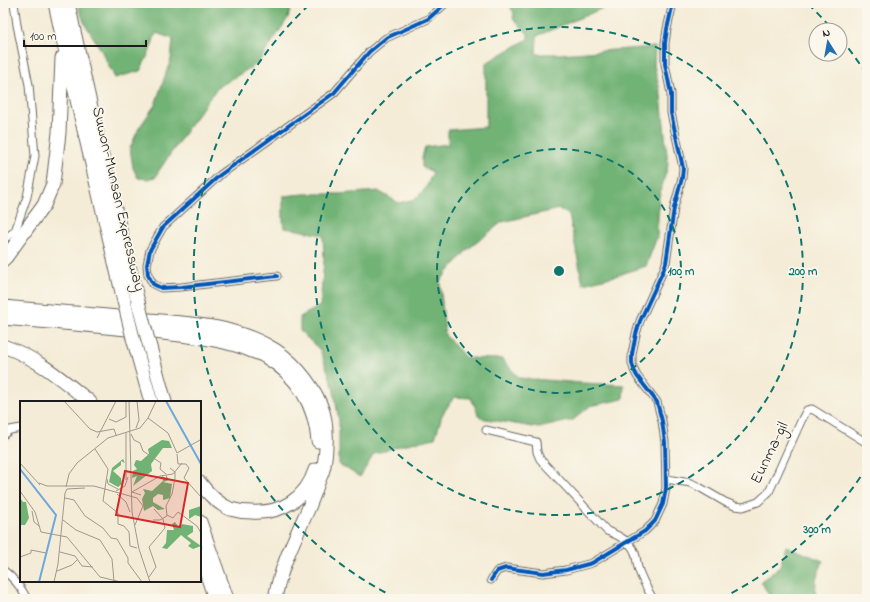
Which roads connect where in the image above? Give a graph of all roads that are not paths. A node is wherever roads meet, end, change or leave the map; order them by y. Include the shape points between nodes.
1 (14, 3) edge
2 (55, 3) edge
3 (68, 3) edge
4 (446, 3) edge
5 (673, 3) edge
6 (63, 40) junction
7 (3, 240) edge
8 (3, 260) edge
9 (277, 276) dead end
10 (3, 307) edge
11 (3, 318) edge
12 (3, 346) edge
13 (89, 401) edge
14 (152, 401) edge
15 (165, 401) edge
16 (20, 428) edge
17 (486, 430) dead end
18 (3, 435) edge
19 (867, 443) edge
20 (666, 479) junction
21 (201, 484) edge
22 (201, 525) edge
23 (628, 542) junction
24 (201, 557) edge
25 (3, 570) edge
26 (201, 580) edge
27 (491, 580) dead end
28 (27, 599) edge
29 (209, 599) edge
30 (215, 599) edge
31 (227, 599) edge
32 (275, 599) edge
33 (653, 599) edge

1 - 7 street via 29,85 35,156 27,197 14,231
2 - 6 highway, Suwon-Munsan Expressway
3 - 15 highway, Suwon-Munsan Expressway, bridge via 119,230
4 - 9 street via 428,19 386,38 369,52 334,93 220,175 163,227 150,250 147,265 148,275 153,284 161,288
5 - 20 street via 665,43 665,64 671,113 683,168 682,178 674,208 666,263 640,321 632,354 634,370 657,402 660,411 665,442
6 - 8 highway via 54,184 44,205
6 - 14 highway, Suwon-Munsan Expressway, bridge via 124,301
10 - 32 highway via 188,323 223,329 269,346 300,371 313,388 322,407 326,445 324,468 314,497 292,542
11 - 21 highway via 222,341 265,356 282,369 305,395 313,411 317,428 317,462 305,490 294,501 280,508 255,513 231,509 218,502
12 - 13 highway via 42,366
16 - 18 street via 10,430
17 - 23 street via 536,442 536,452 540,459 607,530
19 - 20 street, Eunma-gil via 812,409 807,410 802,419 769,492 758,502 735,506 691,483
20 - 23 street via 663,504 655,521 645,532
22 - 31 highway
23 - 27 street via 580,567 543,573 506,568 497,571
23 - 33 street via 635,552 644,584
24 - 30 highway
25 - 28 street via 17,582
26 - 29 highway

